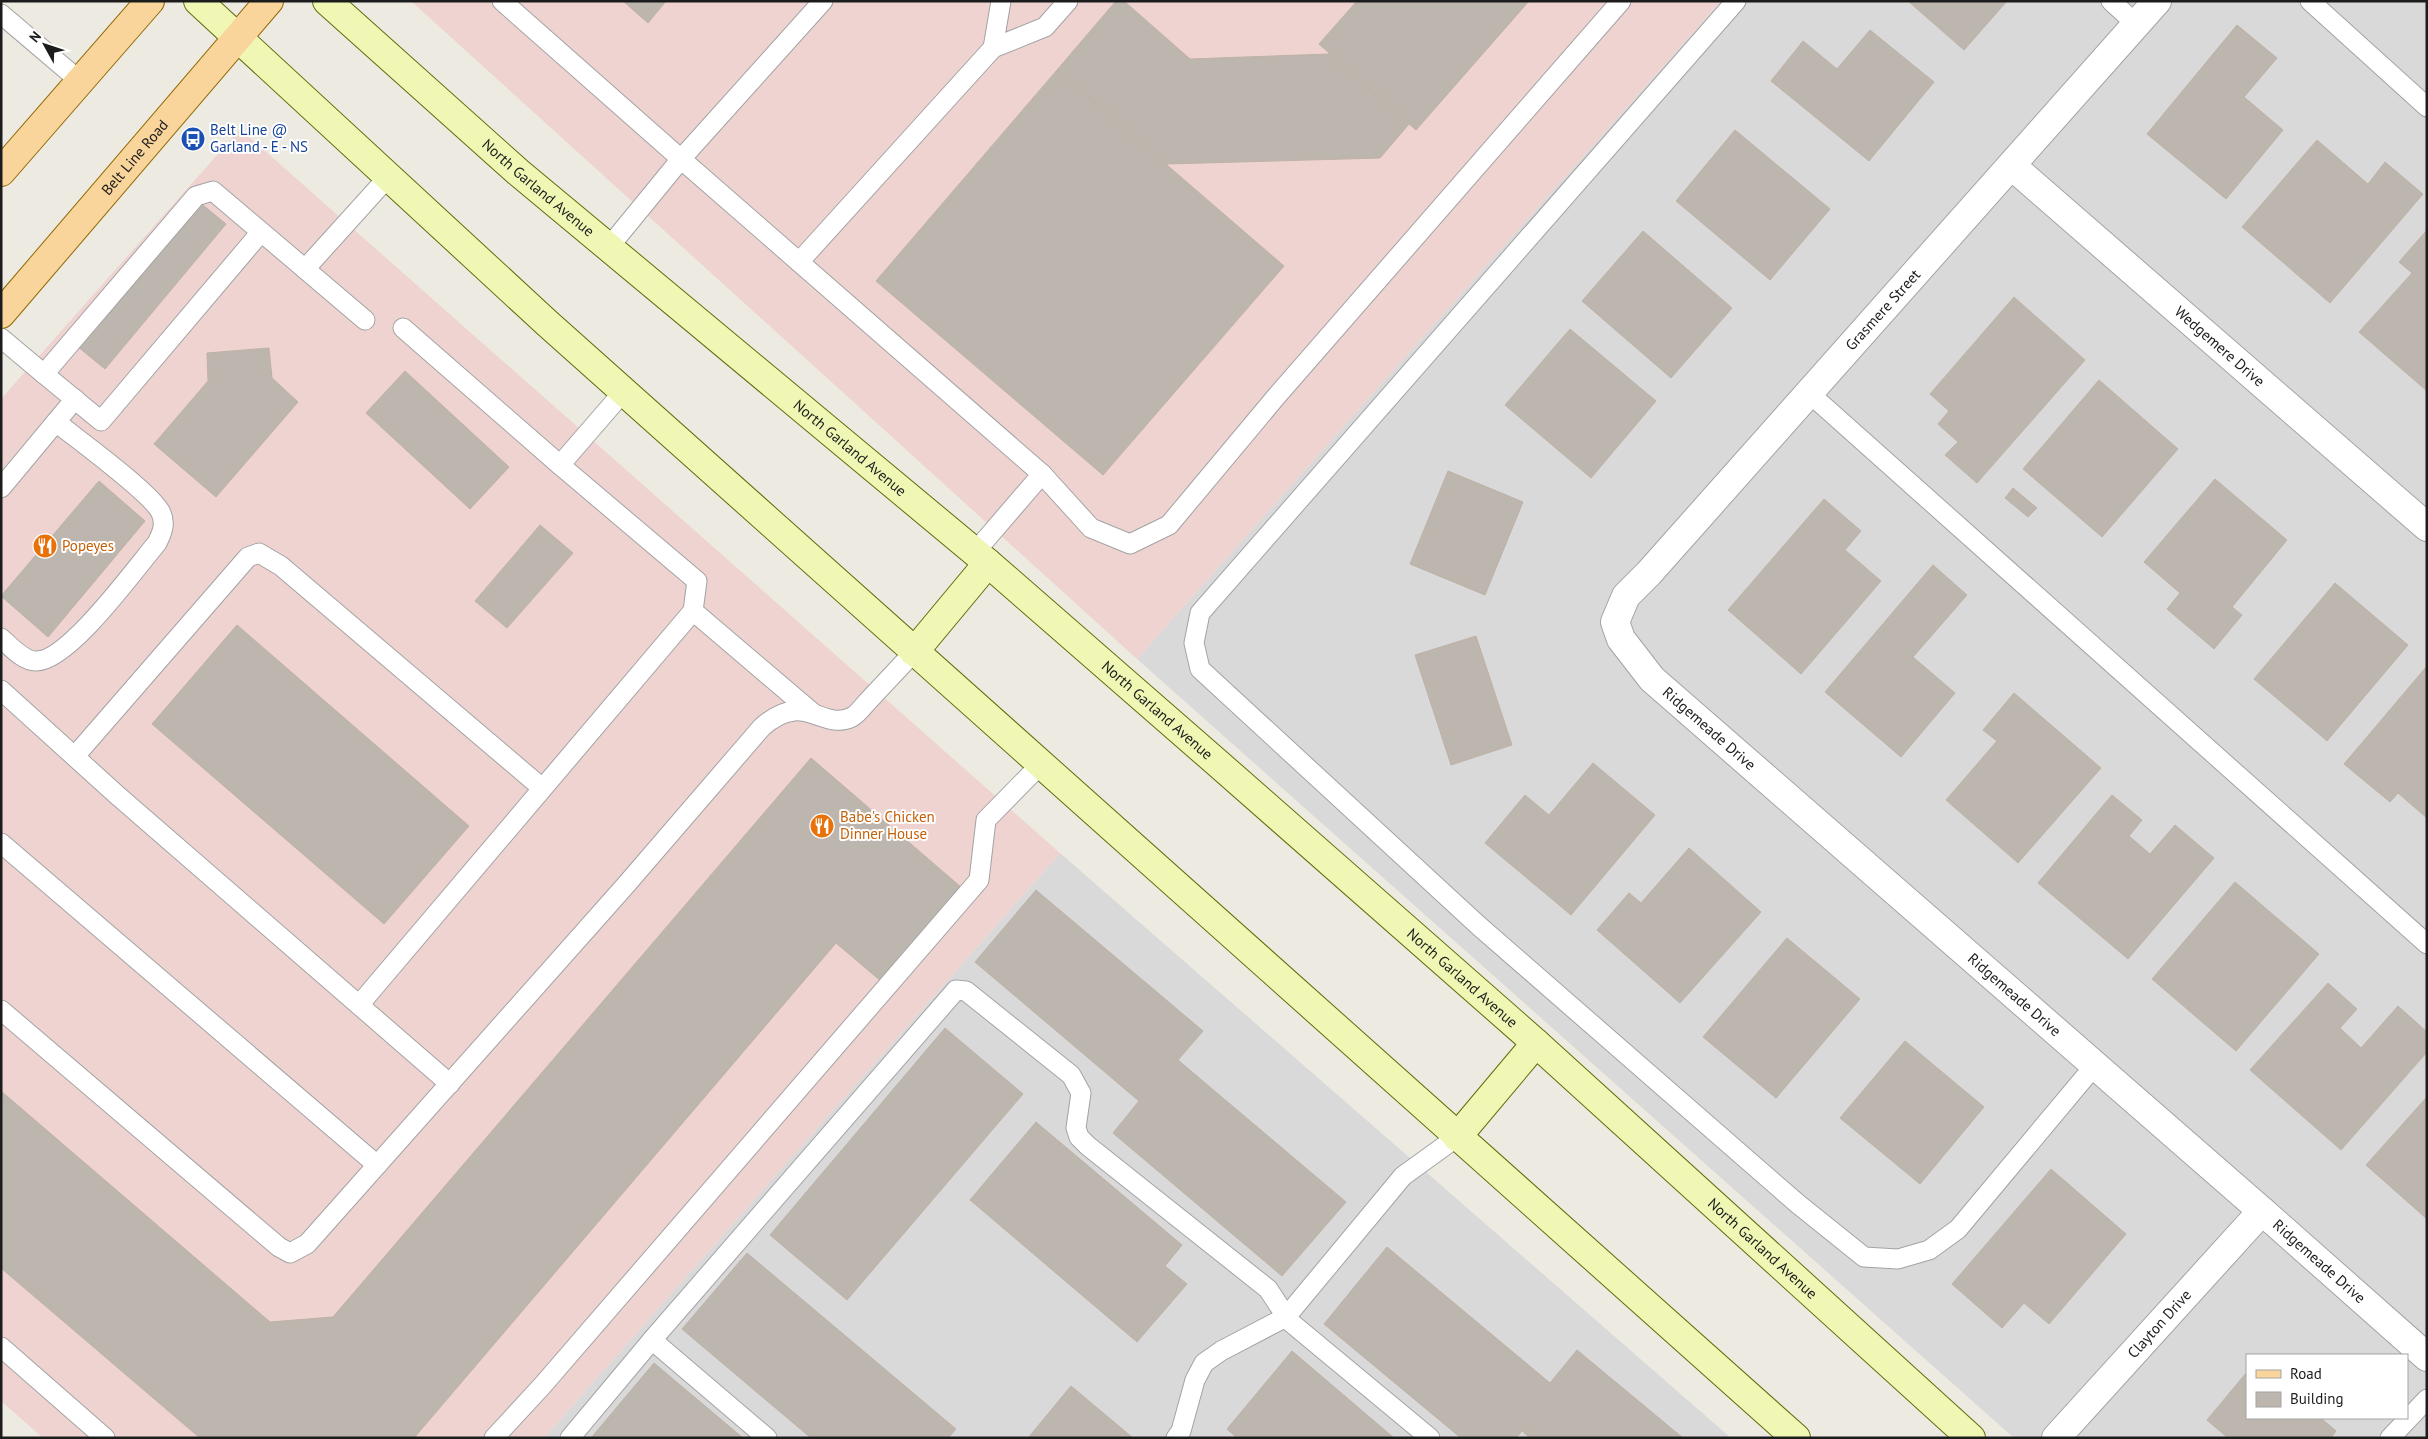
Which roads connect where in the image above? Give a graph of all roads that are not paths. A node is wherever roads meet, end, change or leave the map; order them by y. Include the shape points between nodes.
1 (150, 1) edge
2 (198, 1) edge
3 (269, 1) edge
4 (327, 1) edge
5 (502, 1) edge
6 (823, 1) edge
7 (1001, 1) edge
8 (1068, 1) edge
9 (1621, 1) edge
10 (1736, 1) edge
11 (2111, 1) edge
12 (2156, 1) edge
13 (2310, 1) edge
14 (1, 14) edge
15 (2136, 24) junction
16 (239, 37) junction
17 (993, 48) junction
18 (82, 82) junction
19 (2427, 107) edge
20 (680, 159) junction
21 (2012, 166) junction
22 (1, 172) edge
23 (388, 176) junction
24 (261, 232) junction
25 (609, 247) junction
26 (799, 262) junction
27 (305, 269) junction
28 (1, 314) edge
29 (365, 320) dead end
30 (403, 328) dead end
31 (1, 338) edge
32 (44, 374) junction
33 (624, 391) junction
34 (1809, 393) junction
35 (75, 399) junction
36 (56, 422) junction
37 (560, 465) junction
38 (1042, 474) junction
39 (1, 488) edge
40 (2427, 527) edge
41 (981, 558) junction
42 (693, 611) junction
43 (1615, 622) joint
44 (1, 638) edge
45 (914, 652) junction
46 (3, 694) edge
47 (814, 714) junction
48 (75, 756) junction
49 (1040, 764) junction
50 (542, 788) junction
51 (1, 843) edge
52 (2427, 944) edge
53 (359, 1005) junction
54 (1, 1010) edge
55 (1536, 1043) junction
56 (2095, 1065) junction
57 (450, 1084) junction
58 (1457, 1137) junction
59 (378, 1165) junction
60 (2262, 1211) junction
61 (1286, 1317) junction
62 (652, 1340) junction
63 (1, 1347) edge
64 (2427, 1358) edge
65 (2427, 1398) edge
66 (2408, 1419) edge
67 (2408, 1419) edge
68 (1182, 1436) edge
69 (105, 1438) edge
70 (494, 1438) edge
71 (570, 1438) edge
72 (767, 1438) edge
73 (1430, 1438) edge
74 (1796, 1438) edge
75 (1971, 1438) edge
76 (2056, 1438) edge
77 (2390, 1438) edge

1 - 18 main road
2 - 16 main road
3 - 16 main road, Belt Line Road
4 - 25 main road, North Garland Avenue via 518,172
5 - 20 lane
6 - 20 lane
7 - 17 lane
8 - 17 lane via 1045,27
9 - 38 lane via 1275,398 1169,525 1130,544 1091,528
10 - 56 lane via 1200,613 1194,643 1200,669 1479,926 1798,1204 1864,1257 1898,1259 1929,1250 1958,1229
11 - 15 lane
12 - 15 street, Grasmere Street
13 - 19 lane
14 - 18 lane
15 - 21 street, Grasmere Street
16 - 23 main road
16 - 28 main road, Belt Line Road
17 - 26 lane
18 - 22 main road
20 - 25 lane
20 - 26 lane
21 - 34 street, Grasmere Street
21 - 40 street, Wedgemere Drive
23 - 27 lane
23 - 33 main road
24 - 27 lane
24 - 32 lane via 214,191 196,196
24 - 35 lane via 101,421
25 - 41 main road, North Garland Avenue
26 - 38 lane
27 - 29 lane
30 - 37 lane
31 - 32 lane
32 - 35 lane
33 - 37 lane
33 - 45 main road
34 - 43 street, Grasmere Street via 1626,596
34 - 52 lane
35 - 36 lane
36 - 39 lane
36 - 44 lane via 148,498 161,513 164,527 157,543 76,639 53,657 35,661 21,656
37 - 42 lane via 697,581
38 - 41 lane
41 - 45 main road
41 - 55 main road, North Garland Avenue
42 - 47 lane
42 - 50 lane
43 - 56 street, Ridgemeade Drive via 1621,638 1652,679
45 - 47 lane via 853,716 839,720
45 - 49 main road
46 - 48 lane
47 - 57 lane via 786,711 762,727
48 - 50 lane via 248,557 259,553 281,566
48 - 53 lane
49 - 58 main road
49 - 70 lane via 986,820 979,880
50 - 53 lane
51 - 59 lane
53 - 57 lane
54 - 59 lane via 223,1200 290,1253 307,1244
55 - 58 main road
55 - 75 main road, North Garland Avenue
56 - 60 street, Ridgemeade Drive
57 - 59 lane
58 - 61 lane via 1403,1176
58 - 74 main road
60 - 64 street, Ridgemeade Drive
60 - 76 street, Clayton Drive
61 - 62 lane via 1268,1289 1079,1137 1076,1128 1081,1093 1071,1074 966,991 956,990
61 - 68 lane via 1204,1363 1196,1380
61 - 73 lane
62 - 71 lane
62 - 72 lane
63 - 69 lane
65 - 66 lane
67 - 77 lane

